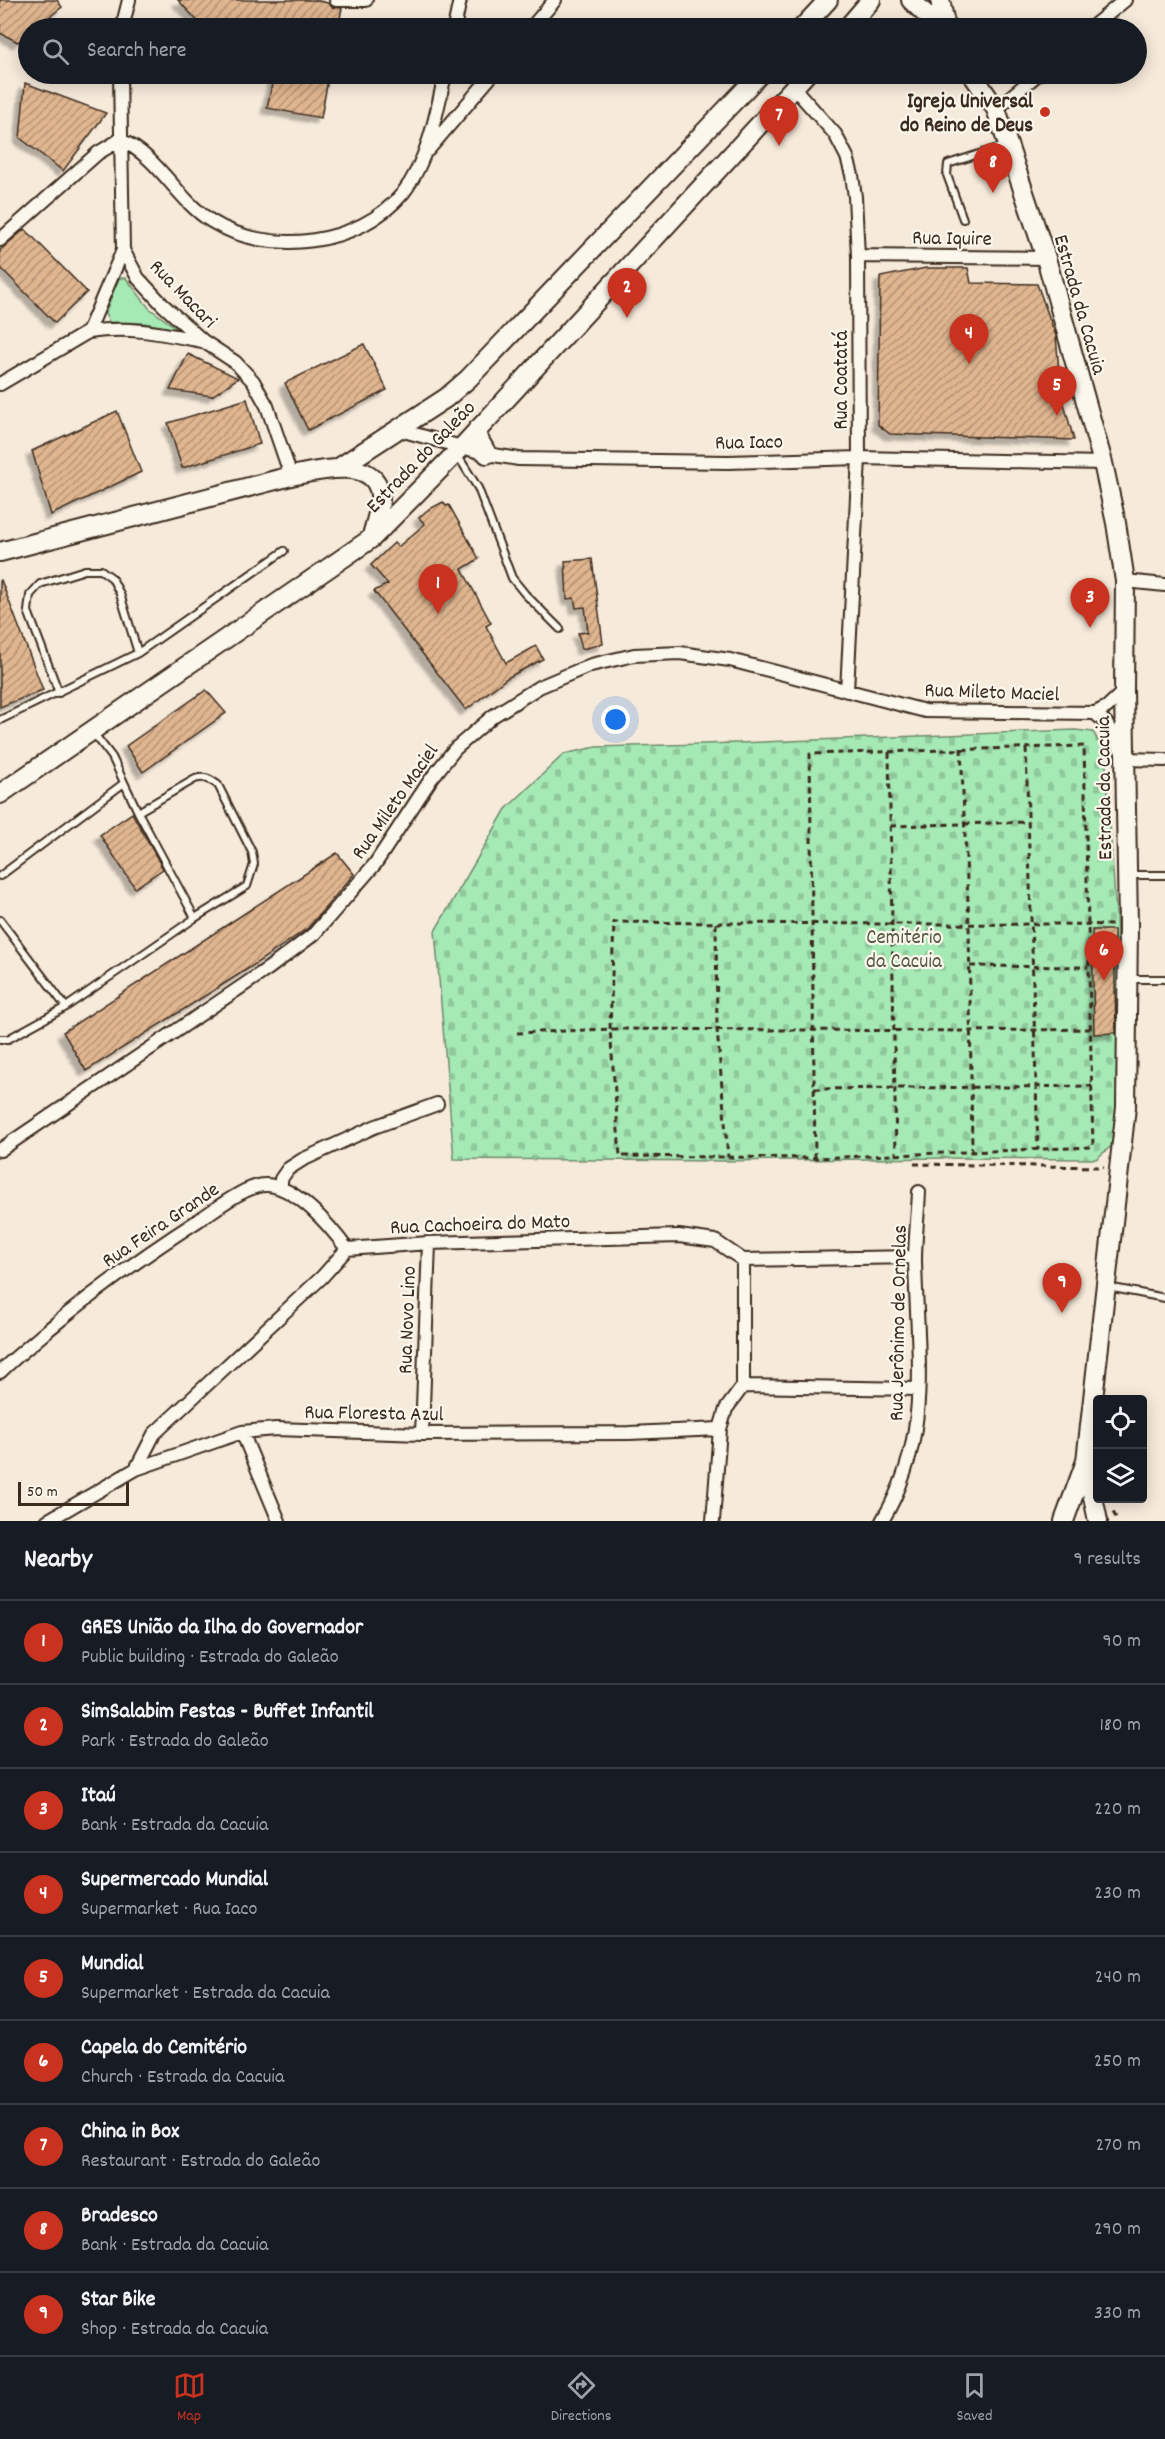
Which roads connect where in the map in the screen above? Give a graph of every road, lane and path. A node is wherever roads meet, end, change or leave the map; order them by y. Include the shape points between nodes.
1 (129, 0) edge
2 (336, 0) edge
3 (366, 0) edge
4 (460, 0) edge
5 (555, 0) edge
6 (828, 0) edge
7 (872, 0) edge
8 (911, 0) edge
9 (940, 0) edge
10 (1125, 0) edge
11 (124, 18) edge
12 (456, 18) edge
13 (540, 18) edge
14 (814, 18) edge
15 (855, 18) edge
16 (930, 18) edge
17 (944, 18) edge
18 (1103, 18) edge
19 (120, 84) edge
20 (443, 84) edge
21 (484, 84) edge
22 (750, 84) edge
23 (797, 84) edge
24 (979, 84) edge
25 (1026, 84) edge
26 (794, 88) junction
27 (996, 109) junction
28 (120, 140) junction
29 (1008, 145) junction
30 (425, 154) junction
31 (963, 219) dead end
32 (0, 240) edge
33 (123, 250) junction
34 (858, 256) junction
35 (1046, 258) junction
36 (88, 332) junction
37 (203, 341) junction
38 (0, 384) edge
39 (400, 430) junction
40 (477, 430) junction
41 (458, 450) junction
42 (487, 454) junction
43 (859, 458) junction
44 (1103, 463) junction
45 (340, 467) junction
46 (291, 476) junction
47 (372, 538) junction
48 (284, 551) dead end
49 (0, 552) edge
50 (1125, 581) junction
51 (1165, 585) edge
52 (560, 629) dead end
53 (138, 653) junction
54 (1124, 691) junction
55 (847, 692) junction
56 (59, 693) junction
57 (1095, 713) junction
58 (0, 720) edge
59 (92, 731) junction
60 (961, 748) junction
61 (1026, 748) junction
62 (889, 751) junction
63 (1126, 759) junction
64 (1165, 760) edge
65 (124, 783) junction
66 (0, 794) edge
67 (138, 812) junction
68 (1028, 822) junction
69 (964, 823) junction
70 (891, 826) junction
71 (1128, 874) junction
72 (1165, 875) edge
73 (0, 876) edge
74 (195, 918) junction
75 (0, 920) edge
76 (716, 923) junction
77 (810, 923) junction
78 (893, 924) junction
79 (969, 924) junction
80 (1030, 925) junction
81 (1088, 925) junction
82 (1128, 925) junction
83 (970, 966) junction
84 (1031, 966) junction
85 (1089, 967) junction
86 (1128, 979) junction
87 (1165, 979) edge
88 (66, 1007) junction
89 (610, 1029) junction
90 (717, 1029) junction
91 (894, 1029) junction
92 (1034, 1029) junction
93 (1090, 1029) junction
94 (812, 1030) junction
95 (971, 1031) junction
96 (517, 1033) dead end
97 (0, 1039) edge
98 (1035, 1086) junction
99 (1092, 1086) junction
100 (972, 1087) junction
101 (896, 1088) junction
102 (814, 1089) junction
103 (437, 1104) dead end
104 (0, 1150) edge
105 (1038, 1150) junction
106 (972, 1153) junction
107 (897, 1155) junction
108 (728, 1157) junction
109 (815, 1158) junction
110 (914, 1164) dead end
111 (1118, 1167) junction
112 (281, 1186) junction
113 (920, 1192) dead end
114 (429, 1243) junction
115 (347, 1248) junction
116 (915, 1257) junction
117 (743, 1260) junction
118 (1105, 1286) junction
119 (1165, 1298) edge
120 (0, 1372) edge
121 (743, 1386) junction
122 (918, 1389) junction
123 (720, 1429) junction
124 (242, 1432) junction
125 (422, 1434) junction
126 (1086, 1461) junction
127 (136, 1469) junction
128 (1064, 1520) edge
129 (48, 1521) edge
130 (279, 1521) edge
131 (713, 1521) edge
132 (882, 1521) edge
133 (1096, 1521) edge

1 - 11 street
2 - 3 street
4 - 12 street
5 - 13 street
6 - 14 main road
7 - 15 main road
8 - 16 main road
9 - 17 main road
10 - 18 street
19 - 28 street, Rua Macari
20 - 30 street
21 - 30 street
22 - 39 main road, Estrada do Galeão via 468,379
23 - 26 main road, Estrada do Galeão
24 - 27 main road, Estrada da Cacuia
25 - 27 street
26 - 34 street, Rua Coatatá via 835,134 847,157 854,186
26 - 40 main road, Estrada do Galeão
27 - 29 main road, Estrada da Cacuia
28 - 30 street via 149,157 182,196 234,234 299,243 340,234 373,219 403,192
28 - 32 street via 98,153
28 - 33 street, Rua Macari
29 - 31 lane via 948,164 947,175
29 - 35 main road, Estrada da Cacuia
33 - 36 street
33 - 37 street, Rua Macari via 138,278
34 - 35 street, Rua Iquire
34 - 43 street, Rua Coatatá
35 - 44 main road, Estrada da Cacuia
36 - 37 street via 116,328
36 - 38 street
37 - 46 street, Rua Macari via 235,362 253,381 267,406
39 - 41 street, Rua Iaco
39 - 45 main road, Estrada do Galeão
40 - 41 main road, Estrada do Galeão
40 - 42 main road
41 - 42 street, Rua Iaco
41 - 47 main road, Estrada do Galeão
41 - 52 lane via 478,488 512,578
42 - 43 street, Rua Iaco via 519,459 728,462
43 - 44 street, Rua Iaco
43 - 55 street, Rua Coatatá
44 - 50 main road, Estrada da Cacuia
45 - 46 main road
45 - 47 main road via 365,472 375,481 380,493
46 - 49 main road
47 - 59 main road, Estrada do Galeão
48 - 53 lane
50 - 51 street
50 - 54 main road, Estrada da Cacuia
53 - 56 lane
53 - 56 lane via 112,578 100,570 85,570 40,584 30,595 28,611
54 - 57 street
54 - 63 main road, Estrada da Cacuia
55 - 57 street, Rua Mileto Maciel via 925,711
55 - 104 street, Rua Mileto Maciel via 730,660 680,653 634,655 591,665 538,687 493,716 455,749 430,779 375,864 314,934 270,968
56 - 58 lane
57 - 63 street via 1106,723
59 - 65 lane via 112,757
59 - 66 main road, Estrada do Galeão
60 - 61 path
60 - 62 path
60 - 69 path
61 - 68 path
61 - 81 path via 1083,746
62 - 70 path
62 - 77 path via 810,754
63 - 64 street
63 - 71 main road, Estrada da Cacuia
65 - 67 lane
65 - 73 lane
67 - 74 lane
67 - 74 lane via 195,778 210,779 218,785 252,852 254,864 247,885
68 - 69 path
68 - 80 path
69 - 70 path
69 - 79 path
70 - 78 path
71 - 72 lane
71 - 82 main road, Estrada da Cacuia
74 - 88 lane
75 - 88 lane
76 - 77 path
76 - 89 path via 614,922
76 - 90 path
77 - 78 path
77 - 94 path
78 - 79 path
78 - 91 path
79 - 80 path
79 - 83 path
80 - 81 path
80 - 84 path
81 - 82 path
81 - 85 path
82 - 86 main road, Estrada da Cacuia
83 - 84 path
83 - 95 path
84 - 85 path
84 - 92 path
85 - 93 path
86 - 87 lane
86 - 111 main road, Estrada da Cacuia via 1126,1107
88 - 97 lane via 8,1039
89 - 90 path
89 - 96 path
89 - 108 path via 620,1155
90 - 94 path
90 - 108 path
91 - 94 path
91 - 95 path
91 - 101 path
92 - 93 path
92 - 95 path
92 - 98 path
93 - 99 path
94 - 102 path
95 - 100 path
98 - 99 path
98 - 100 path
98 - 105 path
99 - 105 path via 1093,1147
100 - 101 path
100 - 106 path
101 - 102 path
101 - 107 path
102 - 109 path
103 - 112 street via 302,1160 288,1169
105 - 106 path
106 - 107 path
107 - 109 path
108 - 109 path
110 - 111 path
111 - 118 main road, Estrada da Cacuia
112 - 115 street via 318,1215
112 - 120 street, Rua Feira Grande via 264,1185 238,1194 133,1263 66,1314
113 - 116 street, Rua Jerônimo de Ornelas
114 - 115 street, Rua Cachoeira do Mato
114 - 117 street, Rua Cachoeira do Mato via 680,1236 715,1241
114 - 125 street, Rua Novo Lino
115 - 127 street via 154,1434
116 - 117 street
116 - 122 street, Rua Jerônimo de Ornelas
117 - 121 street
118 - 119 lane
118 - 126 main road, Estrada da Cacuia
121 - 122 street
121 - 123 street via 726,1409
122 - 132 street, Rua Jerônimo de Ornelas via 912,1453
123 - 125 street, Rua Floresta Azul via 675,1433
123 - 131 street
124 - 125 street, Rua Floresta Azul via 276,1429
124 - 127 street, Rua Floresta Azul
124 - 130 street
126 - 128 main road, Estrada da Cacuia
126 - 133 main road
127 - 129 street, Rua Floresta Azul
128 - 133 main road via 1076,1516

